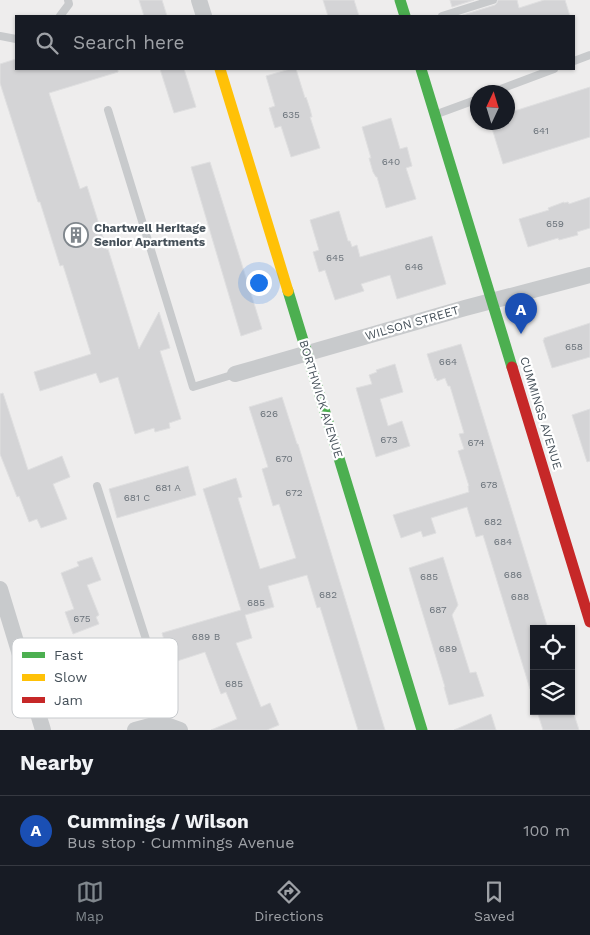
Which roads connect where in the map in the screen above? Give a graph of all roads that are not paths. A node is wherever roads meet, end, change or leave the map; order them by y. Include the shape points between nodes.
1 (68, 0) edge
2 (199, 0) edge
3 (400, 0) edge
4 (493, 0) edge
5 (61, 15) edge
6 (204, 15) edge
7 (405, 15) edge
8 (445, 15) edge
9 (0, 36) edge
10 (15, 40) edge
11 (590, 55) edge
12 (575, 61) edge
13 (220, 70) edge
14 (421, 70) edge
15 (551, 70) edge
16 (512, 85) edge
17 (470, 101) edge
18 (108, 110) dead end
19 (436, 115) junction
20 (590, 275) edge
21 (492, 300) junction
22 (307, 352) junction
23 (235, 374) joint
24 (97, 486) dead end
25 (0, 589) edge
26 (590, 622) edge
27 (15, 638) edge
28 (146, 638) edge
29 (40, 718) edge
30 (161, 718) edge
31 (161, 723) junction
32 (44, 730) edge
33 (135, 730) edge
34 (180, 730) edge
35 (422, 730) edge

1 - 5 lane via 69,4
2 - 6 street
3 - 7 street
4 - 8 lane
9 - 10 lane
11 - 12 lane
13 - 22 street, BORTHWICK AVENUE
14 - 19 street, CUMMINGS AVENUE
15 - 16 lane
17 - 19 lane
18 - 23 lane via 193,387
19 - 21 street, CUMMINGS AVENUE
20 - 21 street, WILSON STREET
21 - 22 street, WILSON STREET
21 - 26 street, CUMMINGS AVENUE
22 - 23 street, WILSON STREET
22 - 35 street, BORTHWICK AVENUE
24 - 28 lane
25 - 27 street
29 - 32 street
30 - 31 lane
31 - 33 street
31 - 34 street

